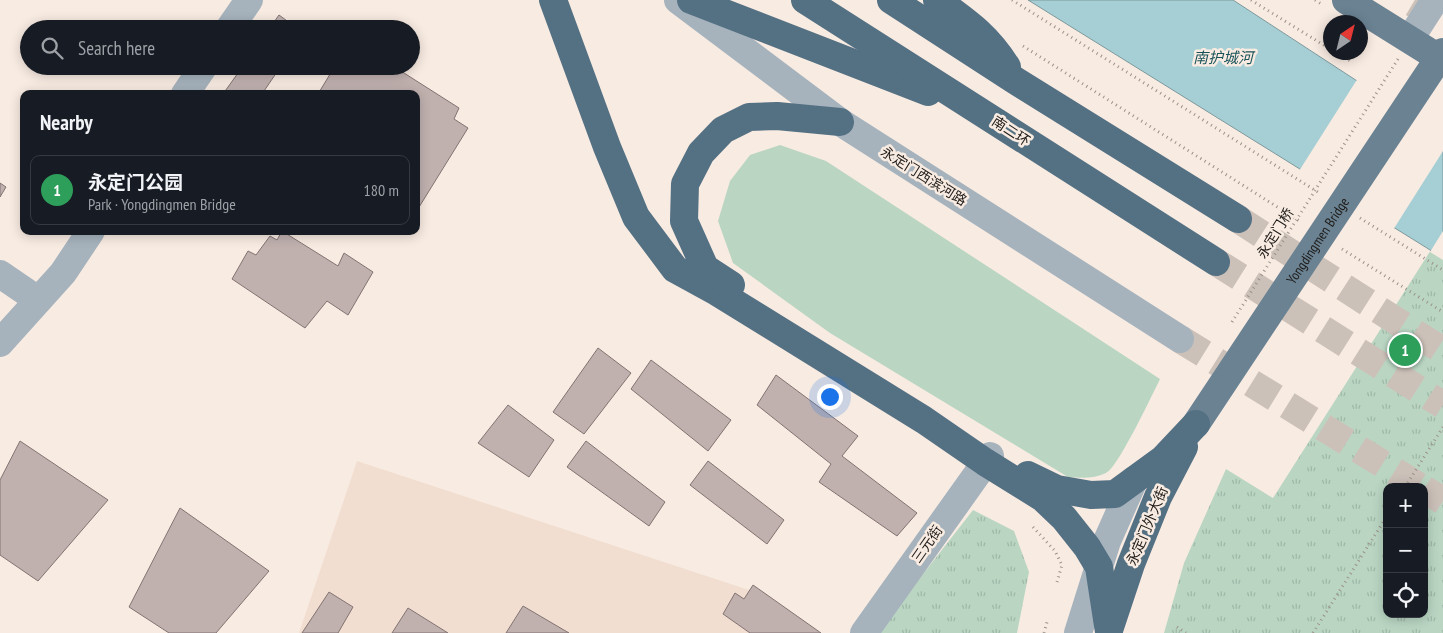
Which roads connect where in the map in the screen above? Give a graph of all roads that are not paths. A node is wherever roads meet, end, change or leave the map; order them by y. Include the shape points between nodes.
1 (249, 0) edge
2 (553, 0) edge
3 (678, 0) edge
4 (691, 0) edge
5 (805, 0) edge
6 (891, 0) edge
7 (937, 0) edge
8 (1419, 1) edge
9 (1335, 3) edge
10 (235, 20) edge
11 (1410, 39) junction
12 (1441, 55) edge
13 (198, 75) edge
14 (1016, 81) junction
15 (188, 90) edge
16 (986, 115) junction
17 (840, 122) junction
18 (1238, 219) tunnel mouth
19 (88, 235) edge
20 (1216, 262) tunnel mouth
21 (0, 274) edge
22 (38, 300) junction
23 (1180, 339) tunnel mouth
24 (0, 344) edge
25 (1196, 424) junction
26 (988, 459) junction
27 (1134, 480) junction
28 (1099, 567) junction
29 (1109, 632) edge
30 (864, 633) edge
31 (1078, 633) edge

1 - 10 street
2 - 26 highway via 636,217 675,269
3 - 17 street, 永定门西滨河路
4 - 16 highway
5 - 16 highway, 南二环
6 - 14 highway
7 - 14 highway via 976,28 996,49
8 - 11 street
9 - 11 main road
11 - 12 main road
12 - 25 main road, Yongdingmen Bridge
13 - 15 street
14 - 18 highway
16 - 20 highway, 南二环
17 - 23 street, 永定门西滨河路
17 - 26 highway via 777,116 749,117 723,130 701,153 685,184 684,221 697,251 705,268
19 - 22 street via 63,273
21 - 22 street
22 - 24 street
25 - 27 highway via 1163,459
25 - 29 highway, 永定门外大街 via 1158,497 1131,564
26 - 27 highway via 1057,489 1087,494 1115,494
26 - 28 highway via 1043,498 1064,518
26 - 30 street, 三元街
27 - 28 street
28 - 29 highway
28 - 31 street

